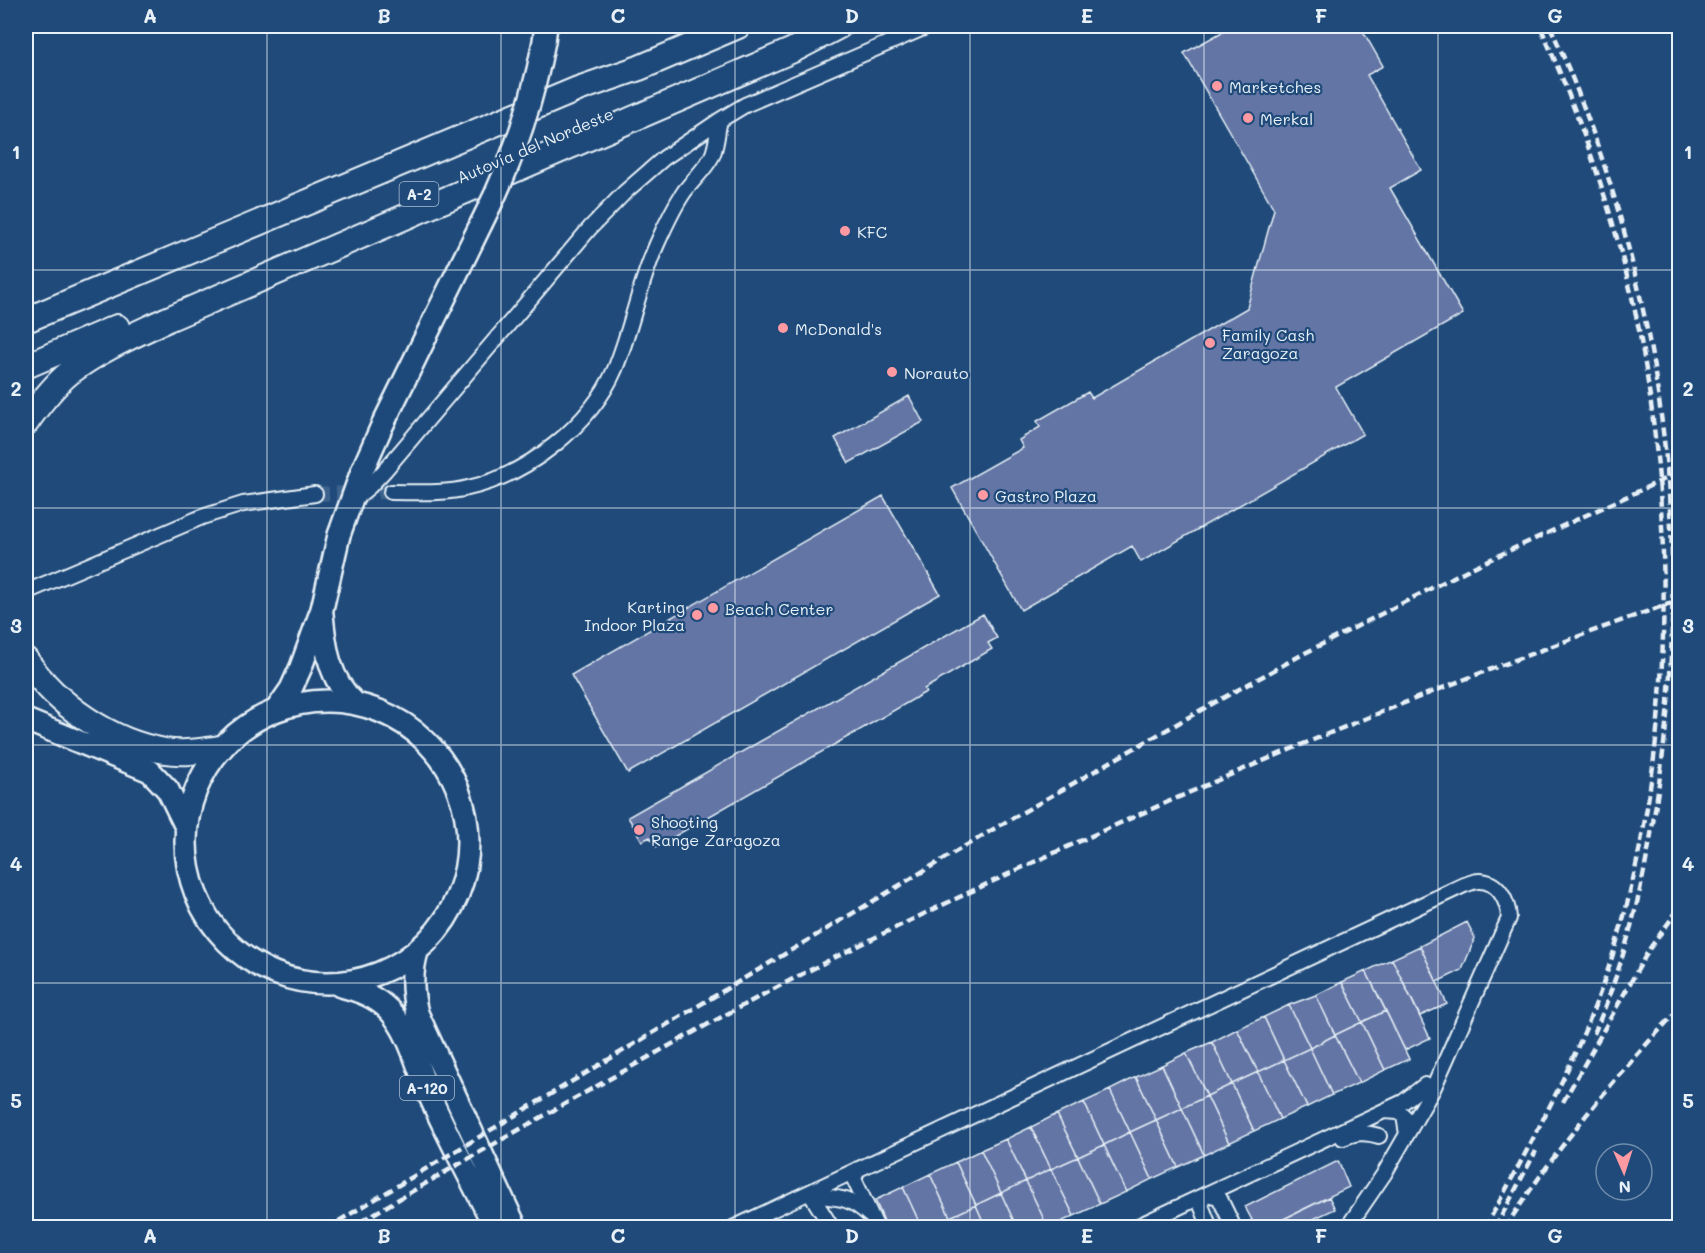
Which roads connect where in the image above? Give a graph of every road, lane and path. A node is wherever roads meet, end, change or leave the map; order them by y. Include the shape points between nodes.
1 (696, 26) edge
2 (738, 26) edge
3 (814, 26) edge
4 (839, 26) edge
5 (928, 26) edge
6 (545, 33) edge
7 (578, 89) junction
8 (720, 120) junction
9 (26, 320) edge
10 (26, 366) edge
11 (26, 423) edge
12 (391, 492) tunnel mouth
13 (315, 494) tunnel mouth
14 (350, 502) junction
15 (26, 592) edge
16 (322, 609) junction
17 (26, 660) edge
18 (355, 703) junction
19 (277, 709) junction
20 (26, 720) edge
21 (220, 748) junction
22 (186, 827) junction
23 (417, 952) junction
24 (328, 982) junction
25 (1425, 1085) junction
26 (1383, 1111) junction
27 (1406, 1128) junction
28 (1378, 1136) junction
29 (1389, 1152) junction
30 (858, 1175) junction
31 (815, 1197) junction
32 (1207, 1198) junction
33 (875, 1222) edge
34 (495, 1227) edge
35 (516, 1227) edge
36 (733, 1227) edge
37 (750, 1227) edge
38 (830, 1227) edge
39 (886, 1227) edge
40 (1134, 1227) edge
41 (1154, 1227) edge
42 (1210, 1227) edge
43 (1233, 1227) edge
44 (1338, 1227) edge
45 (1347, 1227) edge

1 - 7 highway via 632,54
2 - 7 highway, Autovía del Nordeste / A-2
3 - 10 highway, Autovía del Nordeste / A-2
4 - 11 highway via 771,60 168,319 97,354 68,374
5 - 8 street via 745,105
6 - 14 main road, bridge via 524,124 507,170 381,428
7 - 9 highway, Autovía del Nordeste / A-2
8 - 12 street via 713,155 683,193 660,237 614,371 598,399 568,433 518,470 495,481 466,489
8 - 14 street via 664,158 618,199 385,470
13 - 15 street via 243,504 202,517
14 - 16 main road
16 - 18 main road via 331,668 341,689
16 - 19 main road via 301,667
17 - 21 highway via 57,696 76,711 134,742 166,751
18 - 19 main road via 329,700
18 - 23 main road via 383,712 426,741 453,777 462,798 469,840 463,881 446,920
19 - 21 main road via 246,725
20 - 22 main road via 150,771 168,790
21 - 22 main road via 198,782
22 - 24 main road via 195,894 210,925 228,945 259,965
23 - 24 main road via 376,976
23 - 35 main road, A-120 via 413,999 417,1013
24 - 34 main road, A-120 via 368,994 390,1011 399,1024
25 - 26 street
25 - 27 street
25 - 30 street via 1500,921 1500,908 1494,898 1477,889
26 - 27 street via 1404,1116
26 - 28 street via 1376,1119
26 - 32 street
27 - 29 street
27 - 30 street via 1433,1089 1509,918 1508,905 1491,884 1479,881 1464,885
27 - 45 street via 1384,1174
28 - 29 street
28 - 32 street via 1353,1133
29 - 44 street
30 - 31 street
30 - 33 street
30 - 36 street
30 - 39 street
31 - 33 street via 844,1198 859,1205
31 - 37 street
31 - 38 street
32 - 40 street
32 - 41 street
32 - 42 street
32 - 43 street

